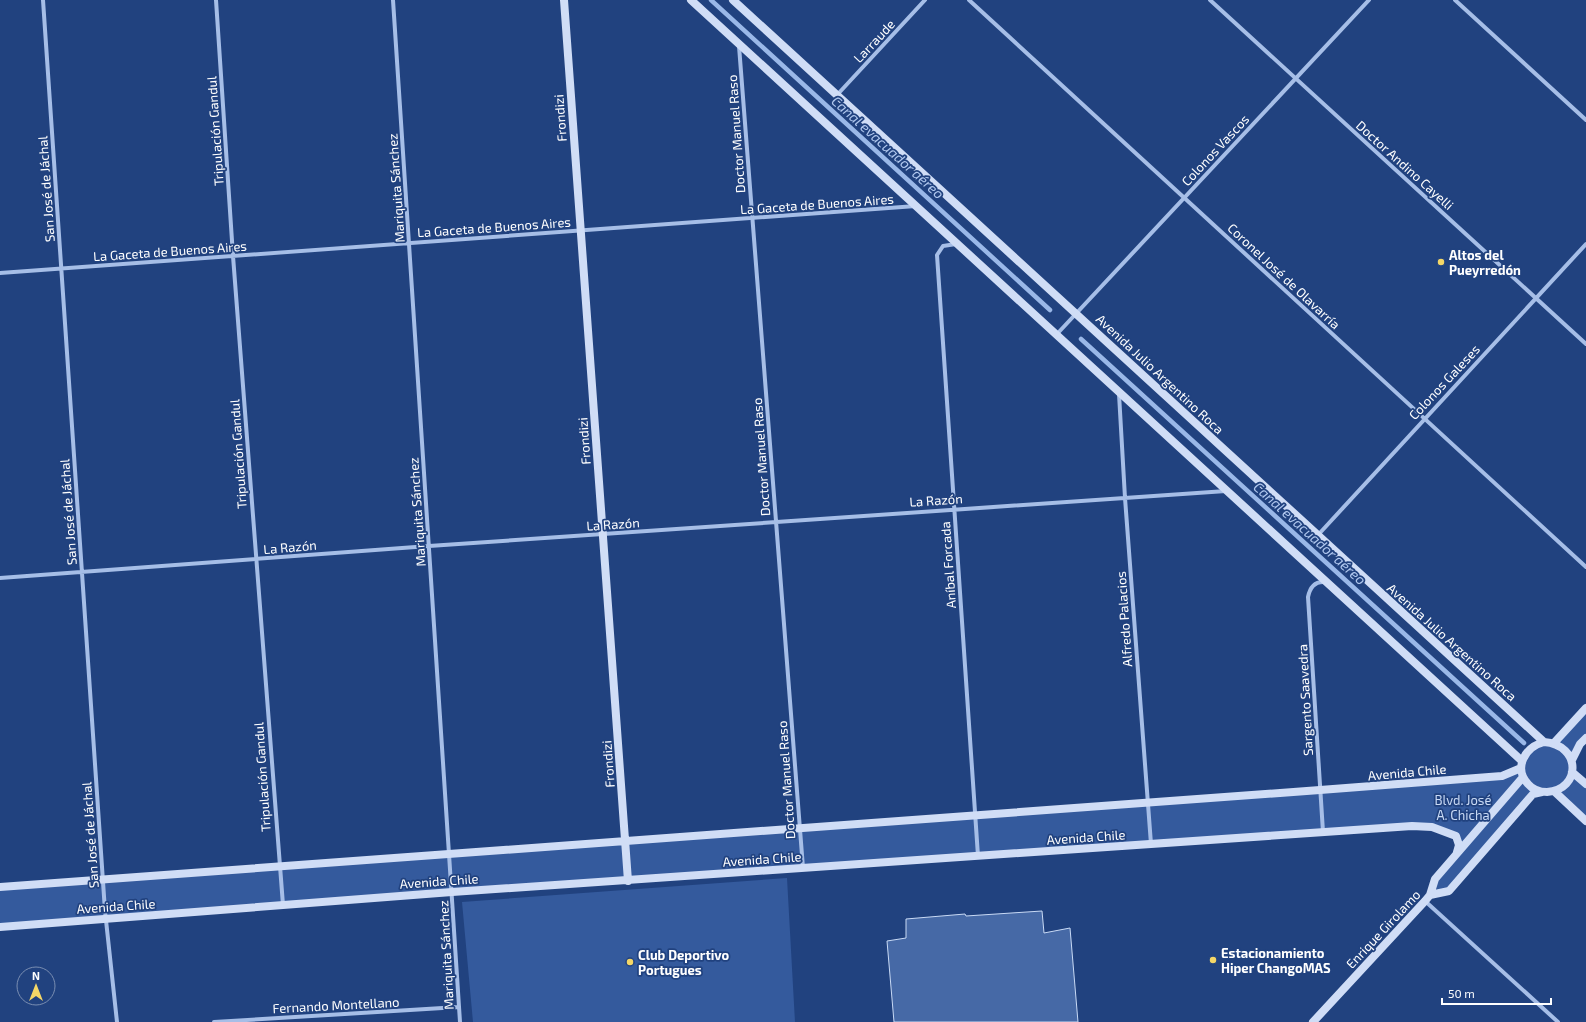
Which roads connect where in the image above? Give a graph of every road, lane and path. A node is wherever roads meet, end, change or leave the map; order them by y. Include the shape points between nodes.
1 (42, 0) edge
2 (216, 0) edge
3 (393, 0) edge
4 (564, 0) edge
5 (691, 0) edge
6 (733, 0) edge
7 (925, 0) edge
8 (969, 0) edge
9 (1210, 0) edge
10 (1369, 0) edge
11 (1455, 0) edge
12 (739, 44) junction
13 (1296, 79) junction
14 (837, 95) junction
15 (1586, 120) edge
16 (1185, 198) junction
17 (917, 206) junction
18 (752, 219) junction
19 (580, 231) junction
20 (409, 242) junction
21 (1586, 244) edge
22 (960, 246) junction
23 (233, 256) junction
24 (61, 269) junction
25 (0, 273) edge
26 (1536, 298) junction
27 (1076, 314) junction
28 (1057, 334) junction
29 (1586, 344) edge
30 (1119, 392) junction
31 (1424, 418) junction
32 (1227, 491) junction
33 (1125, 498) junction
34 (954, 509) junction
35 (776, 522) junction
36 (603, 534) junction
37 (1318, 535) junction
38 (430, 546) junction
39 (256, 559) junction
40 (1586, 567) edge
41 (82, 572) junction
42 (0, 578) edge
43 (1328, 583) junction
44 (1586, 708) edge
45 (1586, 738) edge
46 (1544, 742) junction
47 (1554, 742) junction
48 (1572, 760) junction
49 (1522, 764) junction
50 (1572, 772) junction
51 (1523, 777) junction
52 (1586, 784) edge
53 (1320, 790) junction
54 (1542, 792) junction
55 (1555, 792) junction
56 (1148, 803) junction
57 (975, 816) junction
58 (1586, 820) edge
59 (800, 829) junction
60 (1323, 832) junction
61 (626, 842) junction
62 (1151, 844) junction
63 (1457, 852) junction
64 (450, 853) junction
65 (978, 856) junction
66 (279, 867) junction
67 (803, 868) junction
68 (103, 880) junction
69 (628, 881) junction
70 (0, 887) edge
71 (452, 892) junction
72 (1428, 898) junction
73 (283, 906) junction
74 (106, 919) junction
75 (0, 927) edge
76 (459, 1007) junction
77 (1315, 1021) edge
78 (117, 1022) edge
79 (214, 1022) edge
80 (460, 1022) edge
81 (1558, 1022) edge

1 - 24 street, San José de Jáchal
2 - 23 street, Tripulación Gandul
3 - 20 street, Mariquita Sánchez
4 - 19 main road, Frondizi
5 - 12 main road
6 - 14 main road, Avenida Julio Argentino Roca
7 - 14 street, Larraude
8 - 16 street, Coronel José de Olavarría
9 - 13 street, Doctor Andino Cayelli
10 - 13 street, Colonos Vascos
11 - 15 street
12 - 17 main road
12 - 18 street, Doctor Manuel Raso
13 - 16 street, Colonos Vascos
13 - 26 street, Doctor Andino Cayelli
14 - 27 main road, Avenida Julio Argentino Roca
16 - 27 street, Colonos Vascos
16 - 31 street, Coronel José de Olavarría
17 - 18 street, La Gaceta de Buenos Aires
17 - 22 main road
18 - 19 street, La Gaceta de Buenos Aires
18 - 35 street, Doctor Manuel Raso
19 - 20 street, La Gaceta de Buenos Aires
19 - 36 main road, Frondizi
20 - 23 street, La Gaceta de Buenos Aires
20 - 38 street, Mariquita Sánchez
21 - 26 street, Colonos Galeses
22 - 28 main road
22 - 34 street, Aníbal Forcada via 945,245 938,250 937,255
23 - 24 street, La Gaceta de Buenos Aires
23 - 39 street, Tripulación Gandul
24 - 25 street, La Gaceta de Buenos Aires
24 - 41 street, San José de Jáchal
26 - 29 street, Doctor Andino Cayelli
26 - 31 street, Colonos Galeses
27 - 28 street, Colonos Vascos
27 - 37 main road, Avenida Julio Argentino Roca
28 - 30 main road
30 - 32 main road
30 - 33 street, Alfredo Palacios
31 - 37 street, Colonos Galeses
31 - 40 street, Coronel José de Olavarría
32 - 33 street, La Razón
32 - 43 main road
33 - 34 street, La Razón
33 - 56 street, Alfredo Palacios
34 - 35 street, La Razón
34 - 57 street, Aníbal Forcada
35 - 36 street, La Razón
35 - 59 street, Doctor Manuel Raso
36 - 38 street, La Razón
36 - 61 main road, Frondizi
37 - 46 main road, Avenida Julio Argentino Roca
38 - 39 street, La Razón
38 - 64 street, Mariquita Sánchez
39 - 41 street, La Razón
39 - 66 street, Tripulación Gandul
41 - 42 street, La Razón
41 - 68 street, San José de Jáchal
43 - 49 main road
43 - 53 street, Sargento Saavedra via 1314,584 1308,597
44 - 47 main road
45 - 48 main road
46 - 47 main road
46 - 49 main road via 1530,748
47 - 48 main road via 1565,749
48 - 50 main road
49 - 51 main road
49 - 53 main road, Avenida Chile via 1502,776
50 - 52 main road
50 - 55 main road via 1566,784
51 - 54 main road via 1528,784
51 - 63 main road
53 - 56 main road, Avenida Chile
53 - 60 street, Sargento Saavedra
54 - 55 main road
54 - 72 main road, Enrique Girolamo via 1532,794 1449,891
55 - 58 main road
56 - 57 main road, Avenida Chile
56 - 62 street, Alfredo Palacios
57 - 59 main road, Avenida Chile
57 - 65 street, Aníbal Forcada
59 - 61 main road, Avenida Chile
59 - 67 street, Doctor Manuel Raso
60 - 62 main road, Avenida Chile
60 - 63 main road, Avenida Chile via 1432,827 1456,836 1459,845
61 - 64 main road, Avenida Chile
61 - 69 main road, Frondizi
62 - 65 main road, Avenida Chile
63 - 72 main road via 1434,879
64 - 66 main road, Avenida Chile
64 - 71 street, Mariquita Sánchez
65 - 67 main road, Avenida Chile
66 - 68 main road, Avenida Chile
66 - 73 street, Tripulación Gandul
67 - 69 main road, Avenida Chile
68 - 70 main road, Avenida Chile
68 - 74 street, San José de Jáchal
69 - 71 main road, Avenida Chile
71 - 73 main road, Avenida Chile
71 - 76 street, Mariquita Sánchez
72 - 77 main road, Enrique Girolamo
72 - 81 street
73 - 74 main road, Avenida Chile
74 - 75 main road, Avenida Chile
74 - 78 street, San José de Jáchal
76 - 79 street, Fernando Montellano
76 - 80 street, Mariquita Sánchez

